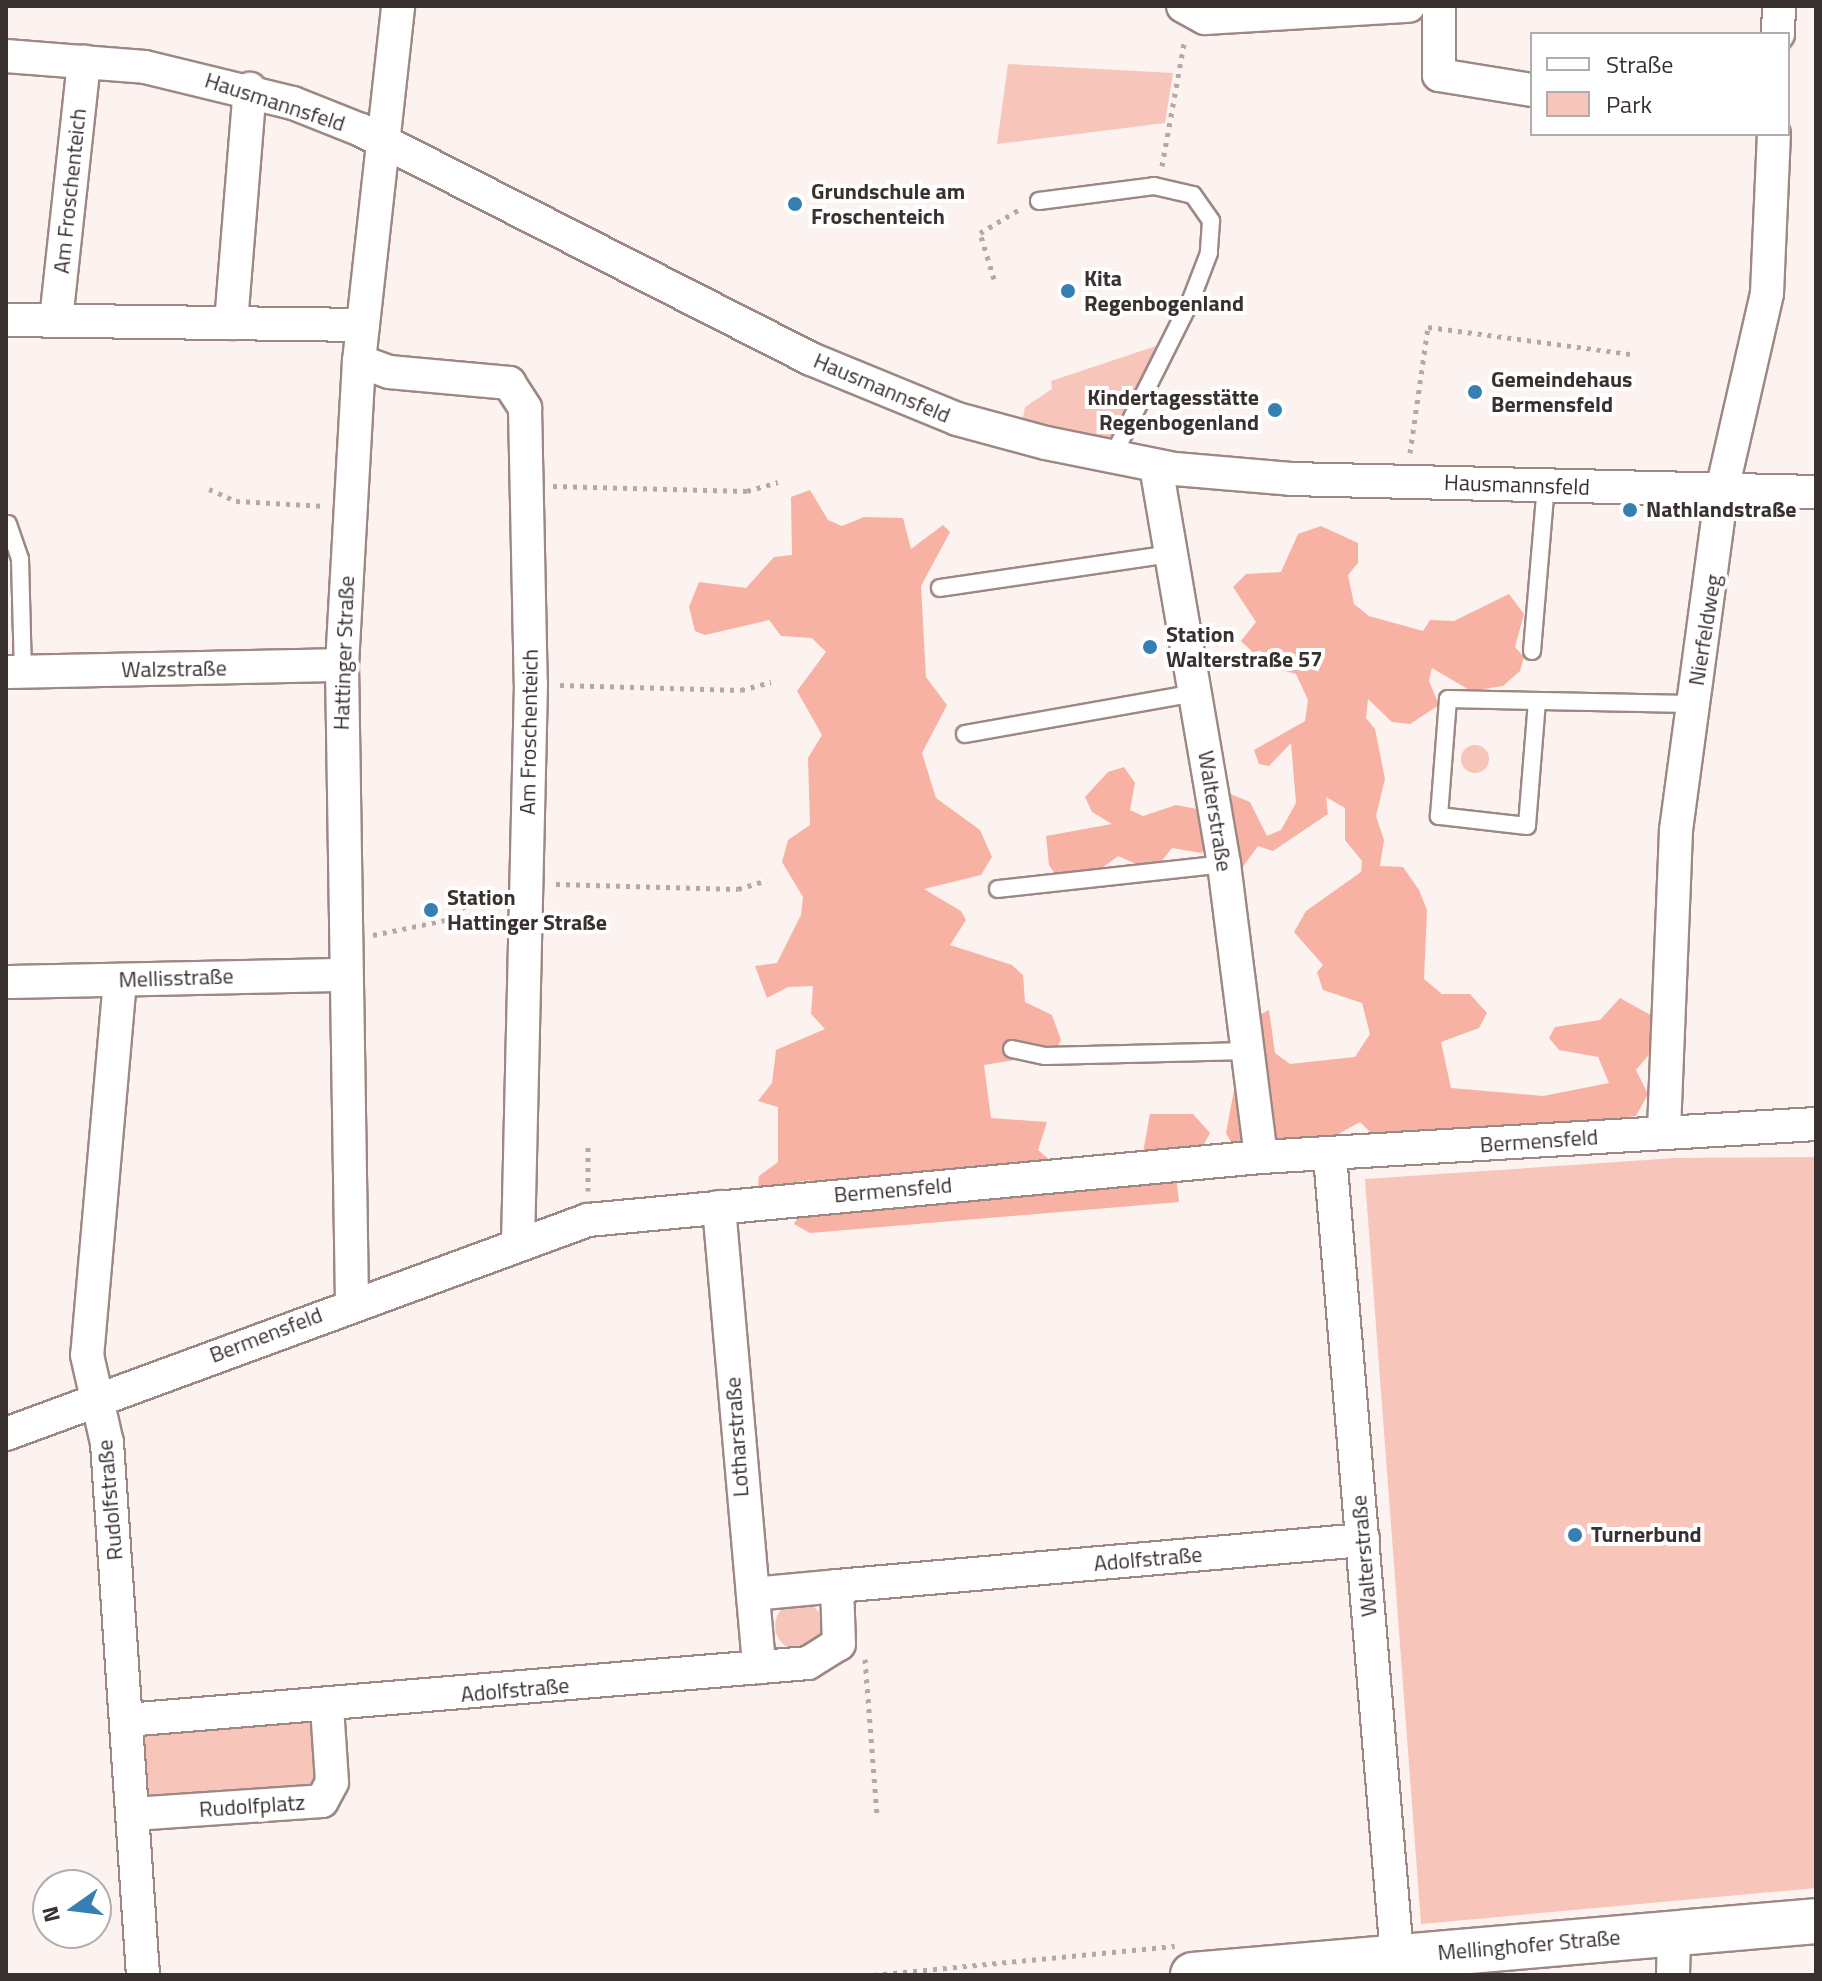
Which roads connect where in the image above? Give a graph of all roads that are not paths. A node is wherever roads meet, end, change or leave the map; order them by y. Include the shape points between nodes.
1 (398, 6) edge
2 (1409, 6) edge
3 (1439, 6) edge
4 (1779, 6) edge
5 (1186, 10) edge
6 (1778, 32) edge
7 (6, 56) edge
8 (84, 62) junction
9 (250, 89) junction
10 (1530, 90) edge
11 (1774, 136) edge
12 (379, 140) junction
13 (1039, 201) road end
14 (6, 320) edge
15 (56, 320) junction
16 (231, 323) junction
17 (363, 325) junction
18 (359, 361) junction
19 (1112, 458) junction
20 (1156, 466) junction
21 (1546, 485) junction
22 (1722, 490) junction
23 (1816, 492) edge
24 (8, 524) edge
25 (1171, 554) junction
26 (940, 588) dead end
27 (1532, 651) dead end
28 (342, 665) junction
29 (14, 672) edge
30 (1195, 693) junction
31 (1537, 701) junction
32 (1694, 704) junction
33 (965, 734) dead end
34 (1224, 864) junction
35 (998, 889) dead end
36 (345, 975) junction
37 (120, 980) junction
38 (6, 982) edge
39 (1012, 1049) dead end
40 (1248, 1051) junction
41 (1816, 1124) edge
42 (1664, 1130) junction
43 (1330, 1156) junction
44 (1261, 1157) junction
45 (719, 1207) junction
46 (518, 1242) junction
47 (352, 1302) junction
48 (93, 1400) junction
49 (6, 1434) edge
50 (1363, 1540) junction
51 (837, 1586) junction
52 (753, 1594) junction
53 (759, 1667) junction
54 (327, 1706) junction
55 (127, 1720) junction
56 (133, 1814) junction
57 (1816, 1921) edge
58 (1673, 1954) edge
59 (1397, 1956) junction
60 (1191, 1960) edge
61 (1277, 1971) edge
62 (143, 1975) edge

1 - 12 street, Hattinger Straße
2 - 5 street
3 - 10 street via 1439,75
4 - 6 street
7 - 8 street, Hausmannsfeld
8 - 9 street, Hausmannsfeld
8 - 15 street, Am Froschenteich
9 - 12 street, Hausmannsfeld
9 - 16 street
11 - 22 street, Nierfeldweg via 1767,293
12 - 17 street, Hattinger Straße
12 - 19 street, Hausmannsfeld via 895,396 1001,432
13 - 19 lane via 1157,187 1193,195 1211,221 1212,240 1191,300
14 - 15 street
15 - 16 street
16 - 17 street
17 - 18 street, Hattinger Straße
18 - 28 street, Hattinger Straße
18 - 46 street, Am Froschenteich via 389,372 514,385 525,408 531,684
19 - 20 street, Hausmannsfeld
20 - 21 street, Hausmannsfeld
20 - 25 street, Walterstraße
21 - 22 street, Hausmannsfeld
21 - 27 lane
22 - 23 street, Hausmannsfeld
22 - 32 street, Nierfeldweg
24 - 29 lane via 20,559
25 - 26 lane
25 - 30 street, Walterstraße
28 - 29 street, Walzstraße
28 - 36 street, Hattinger Straße
30 - 33 lane
30 - 34 street, Walterstraße
31 - 31 lane via 1448,699 1439,816 1527,826
31 - 32 lane
32 - 42 street, Nierfeldweg via 1676,830
34 - 35 lane
34 - 40 street, Walterstraße
36 - 37 street, Mellisstraße
36 - 47 street, Hattinger Straße
37 - 38 street, Mellisstraße
37 - 48 street, Rudolfstraße via 87,1355
39 - 40 lane via 1045,1056
40 - 44 street, Walterstraße
41 - 42 street, Bermensfeld
42 - 43 street, Bermensfeld
43 - 44 street, Bermensfeld
43 - 50 street, Walterstraße
44 - 45 street, Bermensfeld
45 - 46 street, Bermensfeld via 588,1220
45 - 52 street, Lotharstraße
46 - 47 street, Bermensfeld
47 - 48 street, Bermensfeld
48 - 49 street, Bermensfeld
48 - 55 street, Rudolfstraße via 107,1443
50 - 51 street, Adolfstraße
50 - 59 street, Walterstraße
51 - 52 street, Adolfstraße
51 - 53 street, Adolfstraße via 841,1635 835,1650 816,1662
52 - 53 street, Lotharstraße
53 - 54 street, Adolfstraße
54 - 55 street, Adolfstraße
54 - 56 street, Rudolfplatz via 332,1782 322,1801
55 - 56 street, Rudolfstraße
56 - 62 street, Rudolfstraße
57 - 58 main road, Mellinghofer Straße
58 - 59 main road, Mellinghofer Straße
59 - 61 main road, Mellinghofer Straße
60 - 61 main road, Mellinghofer Straße

